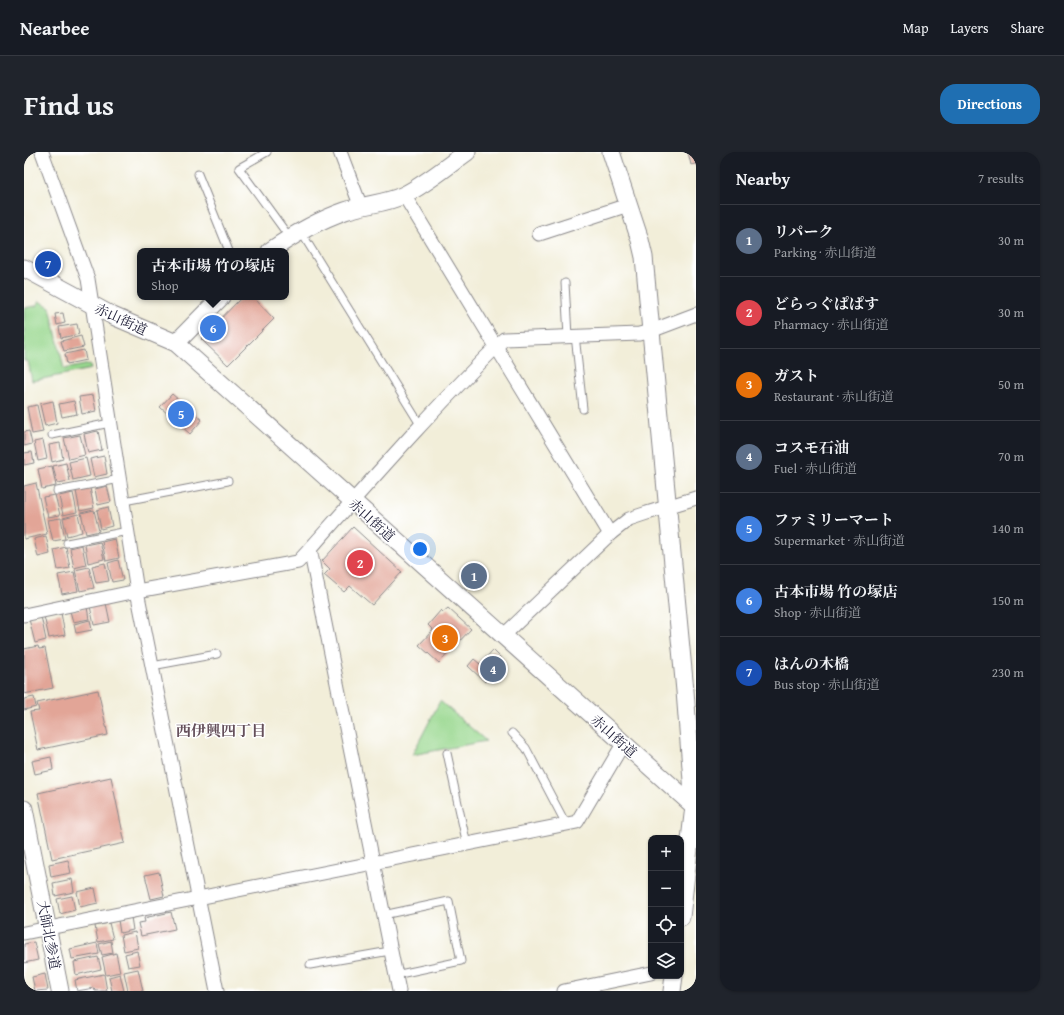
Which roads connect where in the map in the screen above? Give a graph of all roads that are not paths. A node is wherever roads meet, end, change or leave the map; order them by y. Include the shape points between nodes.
1 (42, 152) edge
2 (267, 152) edge
3 (340, 152) edge
4 (467, 152) edge
5 (611, 152) edge
6 (198, 174) dead end
7 (404, 195) junction
8 (628, 205) junction
9 (362, 207) junction
10 (546, 227) dead end
11 (295, 235) junction
12 (228, 248) edge
13 (275, 248) edge
14 (24, 268) edge
15 (566, 283) dead end
16 (218, 300) edge
17 (93, 306) junction
18 (696, 314) edge
19 (651, 331) junction
20 (572, 336) junction
21 (176, 343) junction
22 (496, 347) junction
23 (583, 410) dead end
24 (110, 423) junction
25 (421, 426) junction
26 (52, 434) dead end
27 (120, 479) junction
28 (228, 481) dead end
29 (57, 491) dead end
30 (696, 498) edge
31 (124, 501) junction
32 (351, 501) junction
33 (667, 507) junction
34 (128, 531) junction
35 (610, 534) junction
36 (67, 543) dead end
37 (310, 549) junction
38 (137, 591) junction
39 (24, 615) edge
40 (503, 636) junction
41 (218, 654) dead end
42 (152, 666) junction
43 (690, 689) edge
44 (512, 733) dead end
45 (623, 744) junction
46 (447, 753) dead end
47 (695, 807) edge
48 (24, 809) edge
49 (566, 824) junction
50 (467, 845) junction
51 (373, 863) junction
52 (198, 897) junction
53 (682, 907) edge
54 (383, 914) junction
55 (47, 928) junction
56 (24, 932) edge
57 (390, 950) junction
58 (310, 965) dead end
59 (648, 974) edge
60 (395, 975) junction
61 (674, 979) edge
62 (60, 991) edge
63 (217, 991) edge
64 (398, 991) edge
65 (564, 991) edge
66 (672, 991) edge

1 - 17 street via 88,279
2 - 11 lane via 239,168
3 - 9 street
4 - 7 street
5 - 8 street
6 - 12 lane
7 - 9 street
7 - 22 street
8 - 10 street
8 - 19 street via 644,257
9 - 11 street via 325,219
11 - 13 street
11 - 25 lane
14 - 17 street, 赤山街道
15 - 20 lane
16 - 21 street
17 - 21 street, 赤山街道
17 - 24 street
18 - 19 street
19 - 20 street via 639,334
19 - 33 street
20 - 22 street via 504,339
20 - 23 lane
21 - 32 street, 赤山街道
22 - 25 street
22 - 35 street
24 - 26 lane
24 - 27 street
25 - 32 street
27 - 29 lane
27 - 31 street
28 - 31 lane
30 - 33 street
31 - 34 street
32 - 37 street
32 - 40 street, 赤山街道
33 - 35 street via 629,519
33 - 43 street
34 - 36 lane
34 - 38 street
35 - 40 street
37 - 38 street via 298,562
37 - 51 street
38 - 39 street
38 - 42 street
40 - 45 street, 赤山街道
41 - 42 lane
42 - 52 street
43 - 47 street
44 - 49 lane via 526,748
45 - 47 street, 赤山街道
45 - 49 street via 577,822
46 - 50 lane
47 - 53 street
48 - 55 street, 大師北参道
49 - 50 street
50 - 51 street
51 - 52 street
51 - 54 street
52 - 55 street
52 - 63 street
54 - 57 street
54 - 60 lane via 449,901 461,961
55 - 56 street
55 - 62 street, 大師北参道
57 - 58 lane
57 - 60 street
59 - 65 street
60 - 64 street
61 - 66 street

